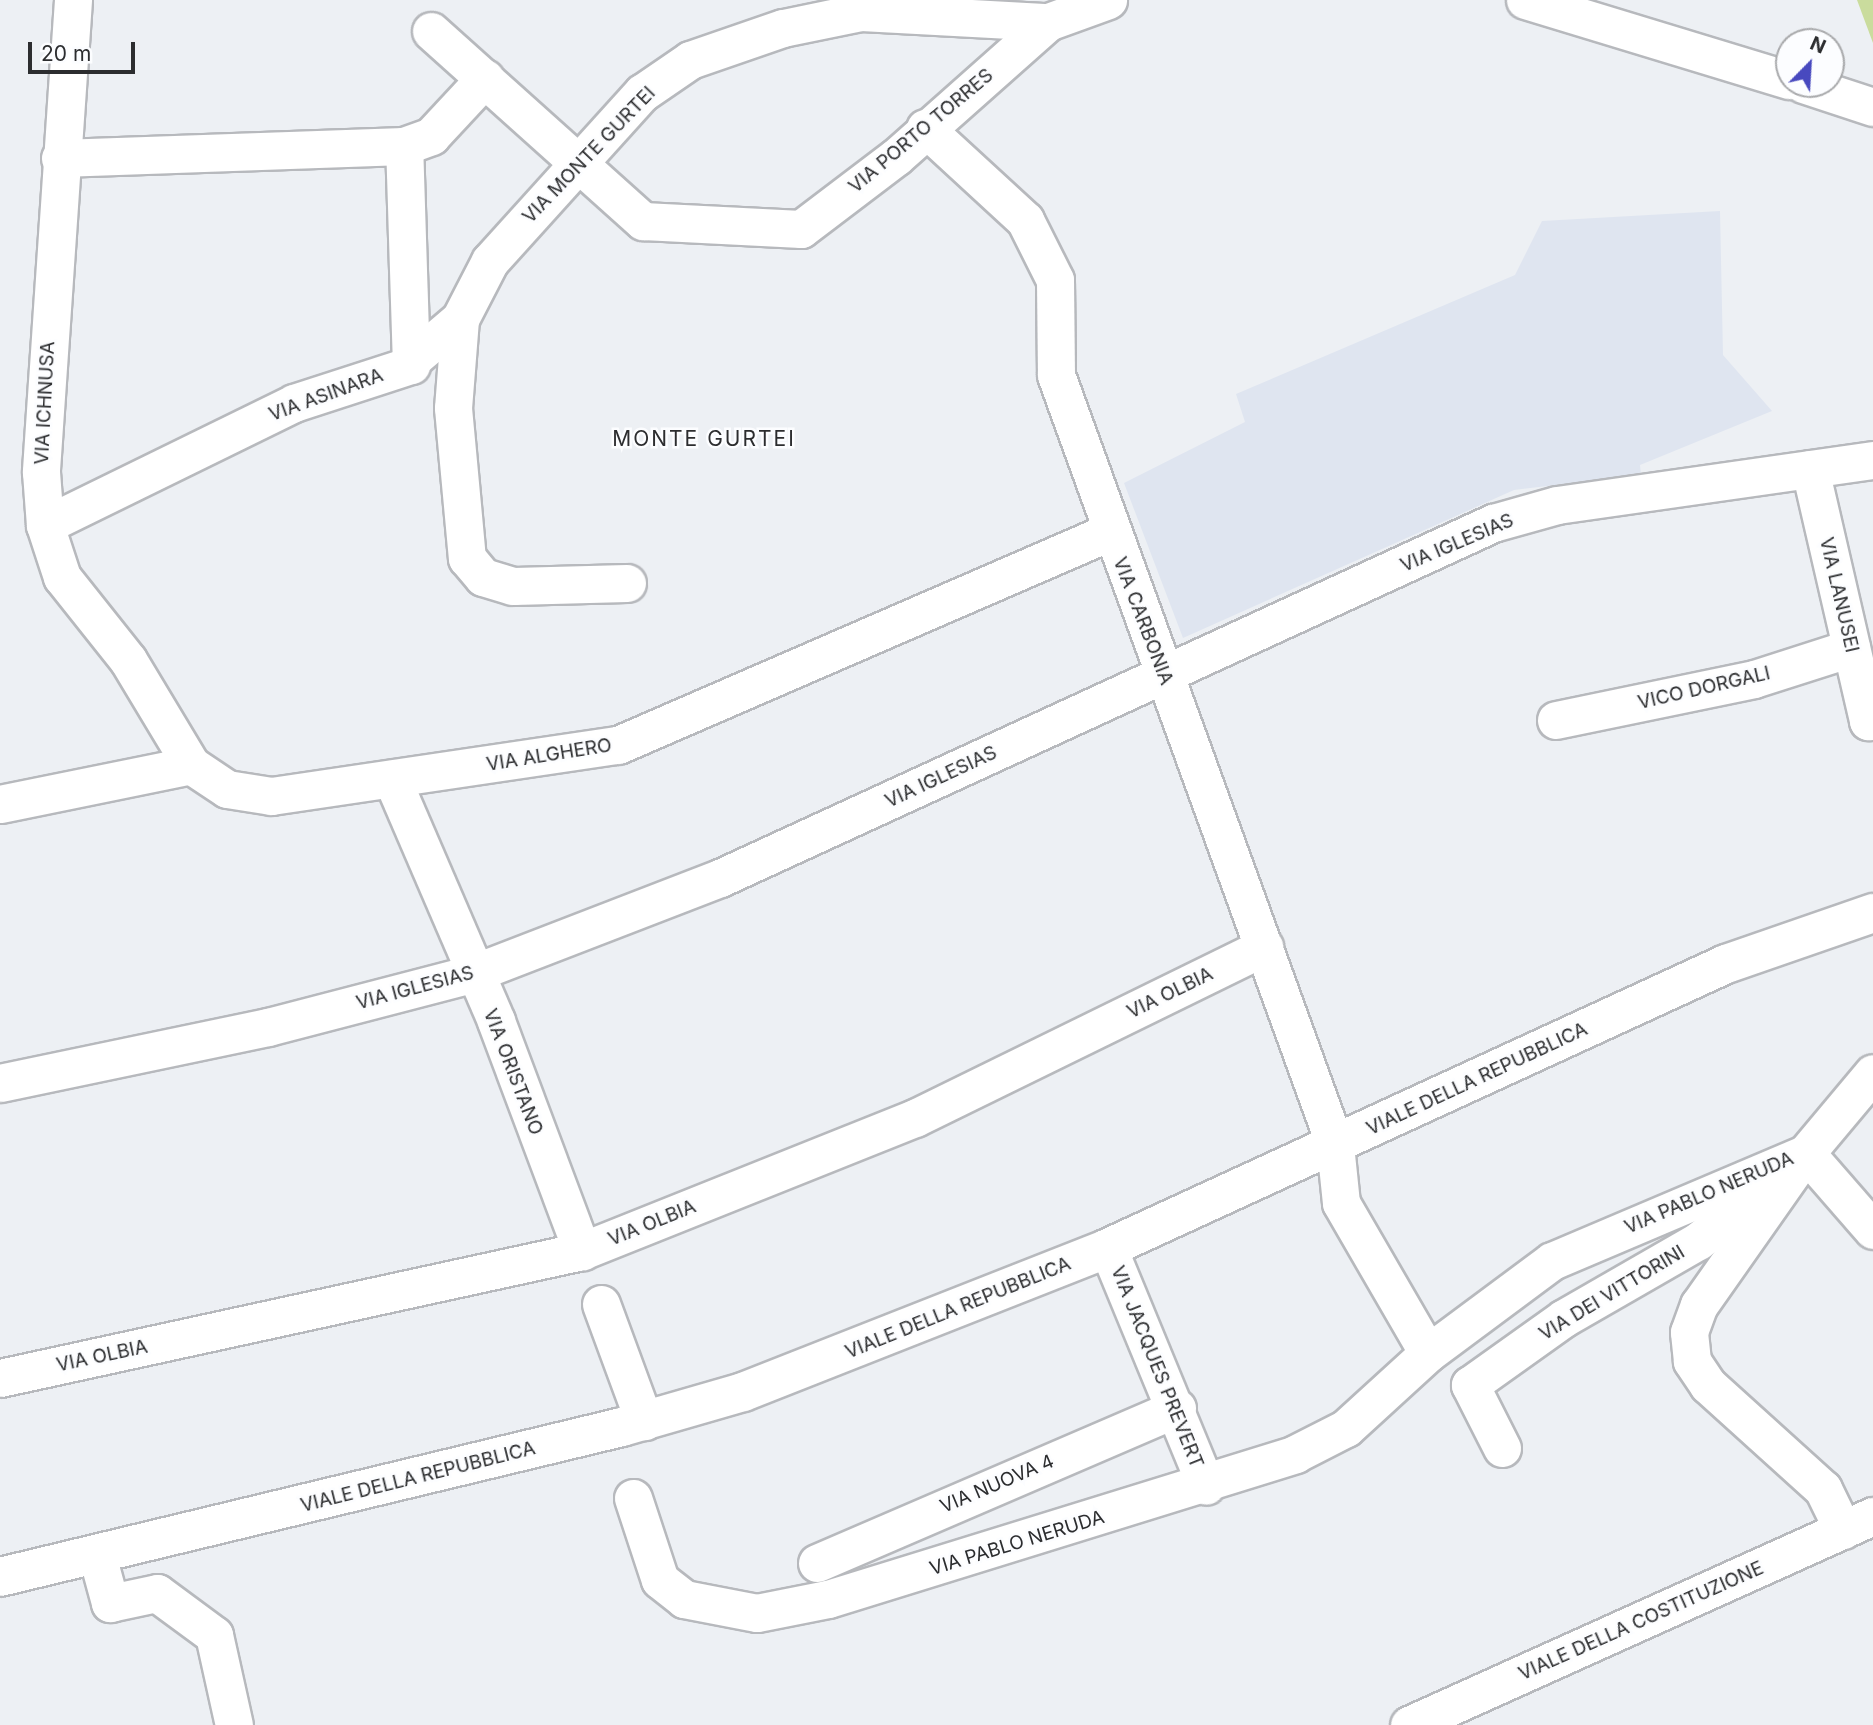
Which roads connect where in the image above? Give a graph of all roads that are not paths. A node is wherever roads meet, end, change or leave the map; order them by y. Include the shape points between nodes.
1 (73, 0) edge
2 (1108, 0) edge
3 (1525, 0) edge
4 (1048, 22) junction
5 (432, 31) dead end
6 (1775, 76) edge
7 (485, 78) junction
8 (1845, 98) edge
9 (1873, 107) edge
10 (925, 128) junction
11 (404, 146) junction
12 (60, 158) junction
13 (579, 163) junction
14 (460, 319) junction
15 (414, 358) junction
16 (1873, 460) edge
17 (1810, 469) junction
18 (46, 525) junction
19 (1109, 532) junction
20 (627, 583) dead end
21 (1851, 648) junction
22 (1164, 675) junction
23 (1556, 720) dead end
24 (1870, 721) edge
25 (191, 765) junction
26 (392, 779) junction
27 (0, 804) edge
28 (1870, 915) edge
29 (1264, 947) junction
30 (471, 974) junction
31 (1873, 1073) edge
32 (0, 1083) edge
33 (1335, 1145) junction
34 (1806, 1153) junction
35 (1873, 1230) edge
36 (1108, 1248) junction
37 (582, 1251) junction
38 (601, 1304) dead end
39 (1429, 1353) junction
40 (0, 1378) edge
41 (1177, 1408) junction
42 (644, 1421) junction
43 (1502, 1448) dead end
44 (1206, 1486) junction
45 (633, 1497) dead end
46 (1858, 1523) edge
47 (97, 1555) junction
48 (817, 1563) dead end
49 (0, 1577) edge
50 (234, 1725) edge
51 (1409, 1725) edge

1 - 12 street, VIA ICHNUSA
2 - 4 street, VIA PORTO TORRES
3 - 6 street
4 - 10 street, VIA PORTO TORRES
4 - 13 street, VIA MONTE GURTEI via 861,12 783,28 690,60 642,93
5 - 7 street, VIA PORTO TORRES
7 - 11 street via 431,136
7 - 13 street, VIA PORTO TORRES
8 - 9 street
10 - 13 street, VIA PORTO TORRES via 802,229 643,221
10 - 19 street, VIA CARBONIA via 1025,220 1055,280 1056,375
11 - 12 street
11 - 15 street
12 - 18 street, VIA ICHNUSA via 41,472
13 - 14 street, VIA MONTE GURTEI via 490,261
14 - 15 street, VIA MONTE GURTEI
14 - 20 street, VIA MONTE GURTEI via 453,408 467,558 483,577 513,586
15 - 18 street, VIA ASINARA via 411,365 294,403
16 - 17 street, VIA IGLESIAS
17 - 21 street, VIA LANUSEI
17 - 22 street, VIA IGLESIAS via 1557,505 1493,523
18 - 25 street, VIA ICHNUSA via 62,577 128,660
19 - 22 street, VIA CARBONIA
19 - 26 street, VIA ALGHERO via 618,745
21 - 23 street, VICO DORGALI via 1754,679
21 - 24 street, VIA LANUSEI
22 - 29 street, VIA CARBONIA
22 - 30 street, VIA IGLESIAS via 720,878
25 - 26 street, VIA ALGHERO via 227,789 271,796
25 - 27 street
26 - 30 street, VIA ORISTANO
28 - 33 street, VIALE DELLA REPUBBLICA via 1726,964
29 - 33 street, VIA CARBONIA
29 - 37 street, VIA OLBIA via 915,1118
30 - 32 street, VIA IGLESIAS via 268,1027
30 - 37 street, VIA ORISTANO via 496,1021
31 - 34 street
33 - 36 street, VIALE DELLA REPUBBLICA
33 - 39 street via 1341,1203
34 - 35 street
34 - 39 street, VIA PABLO NERUDA via 1552,1261
34 - 43 street, VIA DEI VITTORINI via 1698,1241 1564,1318 1470,1385
34 - 46 street, VIA PABLO NERUDA via 1699,1305 1689,1332 1692,1361 1708,1385
36 - 41 street, VIA JACQUES PREVERT
36 - 42 street, VIALE DELLA REPUBBLICA via 743,1392
37 - 40 street, VIA OLBIA
38 - 42 street
39 - 44 street, VIA PABLO NERUDA via 1346,1428 1295,1454
41 - 44 street, VIA JACQUES PREVERT
41 - 48 street, VIA NUOVA 4
42 - 47 street, VIALE DELLA REPUBBLICA
44 - 45 street, VIA PABLO NERUDA via 828,1599 757,1613 684,1599 660,1580
46 - 51 street, VIALE DELLA COSTITUZIONE
47 - 49 street, VIALE DELLA REPUBBLICA
47 - 50 street via 110,1603 157,1593 214,1635

